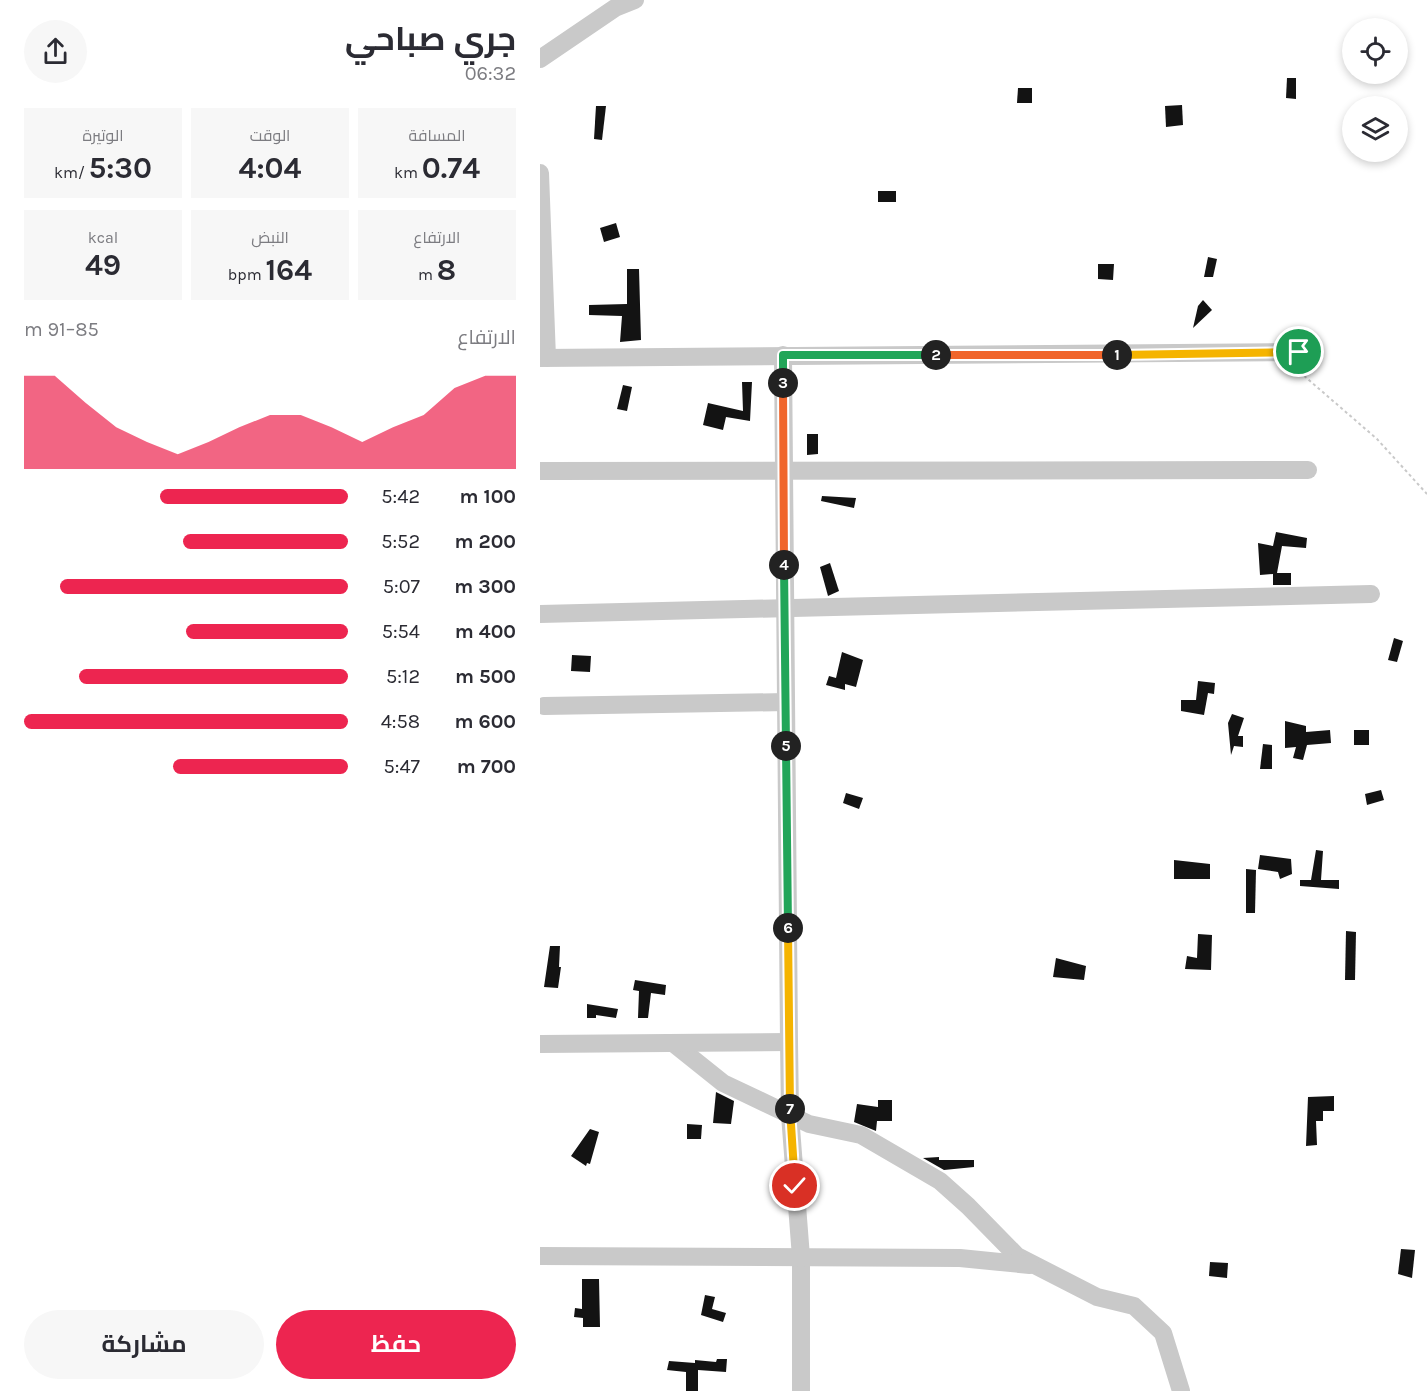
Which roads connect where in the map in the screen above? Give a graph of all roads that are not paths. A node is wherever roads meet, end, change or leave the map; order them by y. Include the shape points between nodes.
1 (635, 0) edge
2 (540, 59) edge
3 (540, 173) edge
4 (1299, 352) dead end
5 (783, 355) junction
6 (544, 358) edge
7 (783, 469) junction
8 (1308, 470) dead end
9 (540, 471) edge
10 (1371, 594) dead end
11 (785, 610) junction
12 (540, 614) edge
13 (786, 702) junction
14 (544, 706) dead end
15 (789, 1042) junction
16 (673, 1043) junction
17 (540, 1044) edge
18 (790, 1115) junction
19 (540, 1256) edge
20 (801, 1257) junction
21 (1036, 1266) junction
22 (801, 1391) edge
23 (1181, 1391) edge

1 - 2 street via 615,8
3 - 6 street
4 - 5 street
5 - 6 street
5 - 7 street
7 - 8 street
7 - 9 street
7 - 11 street
10 - 11 street
11 - 12 street
11 - 13 street
13 - 14 street
13 - 15 street
15 - 16 street
15 - 18 street
16 - 17 street
16 - 18 street via 723,1083
18 - 20 street
18 - 21 street via 809,1124 861,1135 940,1181 1017,1256
19 - 20 street
20 - 21 street via 960,1258
20 - 22 street
21 - 23 street via 1097,1297 1134,1306 1163,1333

